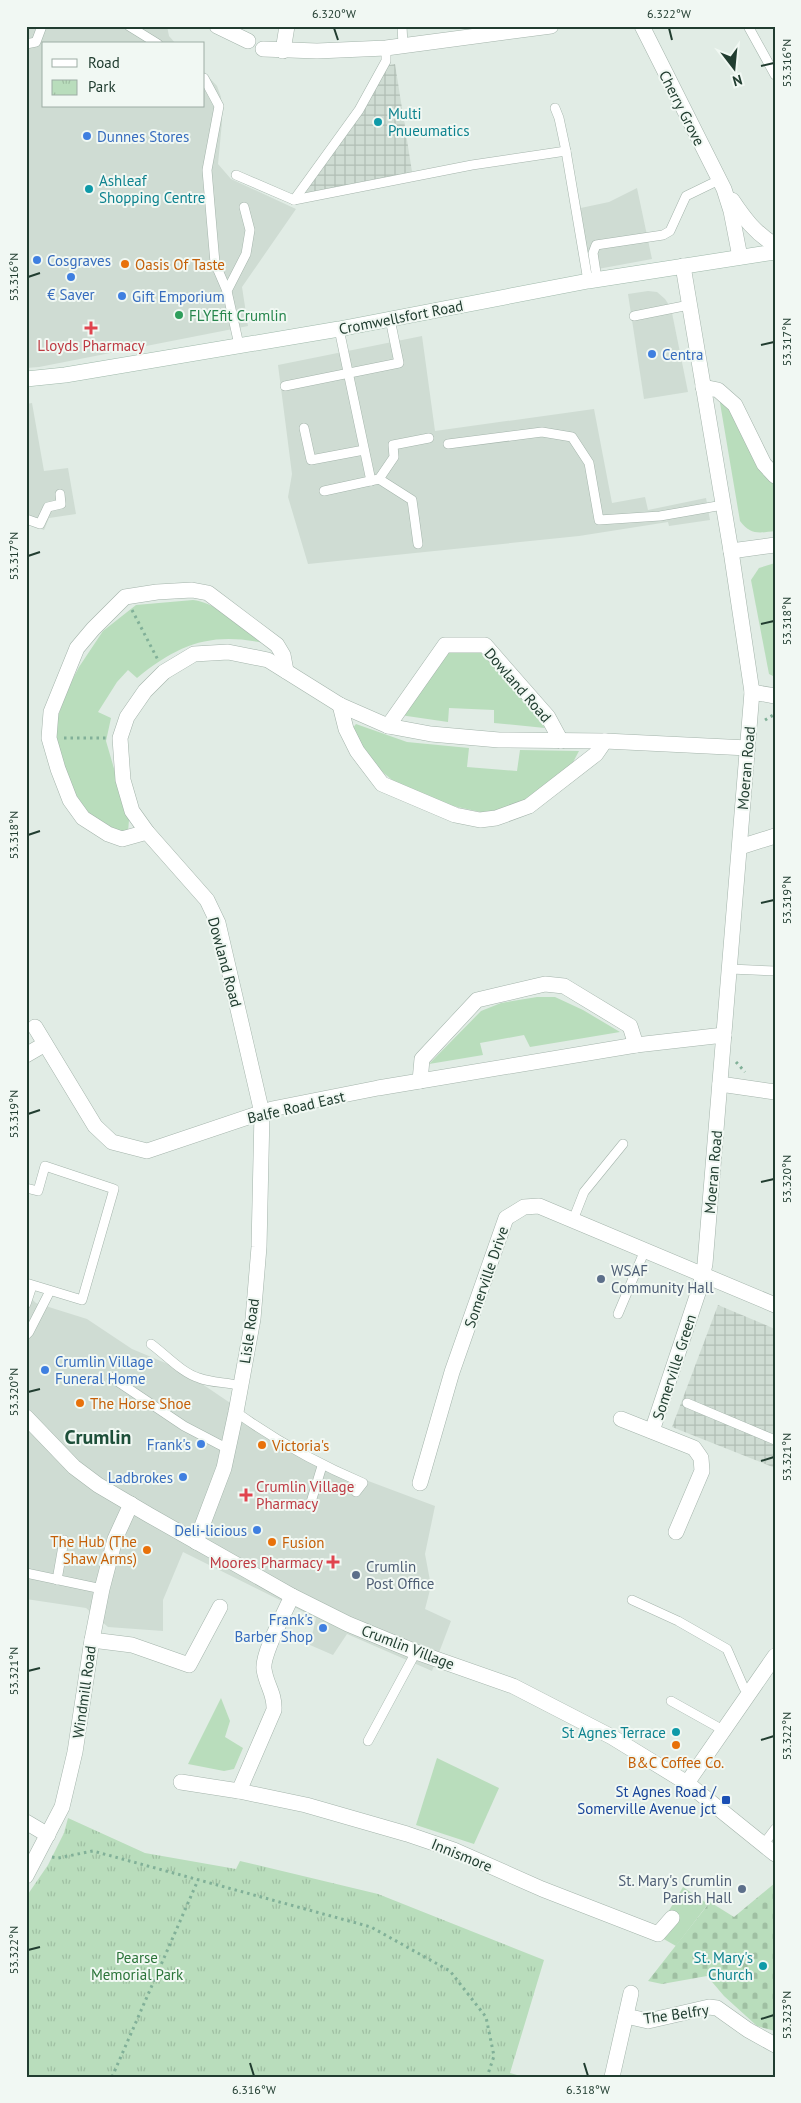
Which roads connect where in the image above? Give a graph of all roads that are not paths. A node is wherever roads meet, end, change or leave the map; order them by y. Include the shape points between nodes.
1 (42, 26) edge
2 (129, 26) edge
3 (217, 26) edge
4 (287, 26) edge
5 (402, 26) edge
6 (642, 26) edge
7 (748, 26) edge
8 (541, 27) edge
9 (248, 40) dead end
10 (155, 42) edge
11 (26, 44) edge
12 (403, 46) junction
13 (386, 48) junction
14 (263, 49) dead end
15 (283, 51) junction
16 (775, 75) edge
17 (205, 80) edge
18 (554, 108) dead end
19 (566, 151) junction
20 (236, 175) dead end
21 (722, 184) junction
22 (294, 200) junction
23 (244, 208) dead end
24 (775, 244) edge
25 (775, 252) edge
26 (740, 257) junction
27 (683, 266) junction
28 (592, 280) junction
29 (227, 291) junction
30 (689, 305) junction
31 (634, 316) dead end
32 (390, 319) junction
33 (339, 329) junction
34 (239, 345) junction
35 (348, 373) junction
36 (26, 380) edge
37 (285, 386) dead end
38 (703, 387) junction
39 (304, 428) dead end
40 (430, 438) dead end
41 (448, 444) dead end
42 (364, 450) junction
43 (775, 476) edge
44 (375, 480) junction
45 (324, 491) dead end
46 (60, 494) dead end
47 (723, 505) junction
48 (26, 519) edge
49 (418, 544) dead end
50 (775, 545) edge
51 (731, 552) junction
52 (286, 671) junction
53 (752, 692) junction
54 (775, 696) edge
55 (340, 705) junction
56 (388, 726) junction
57 (561, 740) junction
58 (605, 741) junction
59 (748, 748) junction
60 (147, 832) junction
61 (775, 836) edge
62 (740, 847) junction
63 (730, 969) junction
64 (775, 971) edge
65 (35, 1027) dead end
66 (724, 1035) junction
67 (45, 1044) junction
68 (636, 1045) junction
69 (26, 1055) edge
70 (420, 1081) junction
71 (720, 1084) junction
72 (775, 1092) edge
73 (262, 1113) junction
74 (623, 1144) dead end
75 (26, 1188) edge
76 (573, 1220) junction
77 (645, 1250) junction
78 (703, 1274) junction
79 (29, 1285) edge
80 (50, 1291) junction
81 (26, 1304) edge
82 (775, 1306) edge
83 (618, 1314) dead end
84 (26, 1334) edge
85 (152, 1344) dead end
86 (111, 1378) dead end
87 (241, 1386) junction
88 (687, 1403) dead end
89 (236, 1412) junction
90 (26, 1417) edge
91 (621, 1420) dead end
92 (652, 1431) junction
93 (775, 1440) edge
94 (228, 1449) junction
95 (322, 1466) junction
96 (420, 1483) dead end
97 (356, 1492) dead end
98 (311, 1502) dead end
99 (131, 1504) junction
100 (676, 1532) dead end
101 (64, 1540) dead end
102 (196, 1542) junction
103 (26, 1573) edge
104 (57, 1580) junction
105 (102, 1589) junction
106 (292, 1596) junction
107 (632, 1600) dead end
108 (220, 1607) dead end
109 (92, 1640) junction
110 (416, 1652) junction
111 (775, 1656) edge
112 (751, 1691) junction
113 (670, 1701) dead end
114 (723, 1730) junction
115 (368, 1741) dead end
116 (182, 1782) dead end
117 (687, 1783) junction
118 (239, 1791) junction
119 (26, 1822) edge
120 (775, 1829) edge
121 (48, 1835) junction
122 (769, 1850) edge
123 (26, 1876) edge
124 (672, 1918) dead end
125 (631, 1993) dead end
126 (626, 2016) junction
127 (775, 2045) edge
128 (612, 2077) edge

1 - 11 lane via 36,42
2 - 10 lane
3 - 9 street
4 - 15 street
5 - 12 lane
6 - 21 street, Cherry Grove
7 - 16 lane
8 - 12 street
12 - 13 street
13 - 15 street
13 - 22 lane via 386,61 359,110
14 - 15 street
17 - 29 lane via 219,106 208,170 215,264
18 - 19 lane
19 - 22 lane via 472,165
19 - 28 lane
20 - 22 lane
21 - 24 street, Cherry Grove via 747,223
21 - 26 street, Cherry Grove
21 - 28 lane via 686,196 670,231 663,235 596,245
23 - 29 lane via 250,230 246,254
25 - 26 street, Cromwellsfort Road
26 - 27 street, Cromwellsfort Road
27 - 28 street, Cromwellsfort Road
27 - 30 street, Moeran Road
28 - 32 street, Cromwellsfort Road
29 - 34 lane
30 - 31 lane
30 - 38 street, Moeran Road
32 - 33 street, Cromwellsfort Road
32 - 35 lane via 399,363
33 - 34 street, Cromwellsfort Road
33 - 35 lane
34 - 36 street, Cromwellsfort Road
35 - 37 lane
35 - 42 lane
38 - 43 street via 718,390 735,405 764,464
38 - 47 street, Moeran Road
39 - 42 lane via 310,460
40 - 44 lane via 393,445 394,457
41 - 47 lane via 542,432 572,437 589,463 599,520 660,516
42 - 44 lane
44 - 45 lane
44 - 49 lane via 412,500
46 - 48 lane via 61,504 48,507 40,524
47 - 51 street, Moeran Road
50 - 51 street
51 - 53 street, Moeran Road
52 - 55 street, Dowland Road
52 - 60 street, Dowland Road via 268,660 228,652 194,654 164,672 145,691 127,717 120,738 123,780 132,812
52 - 60 street via 277,645 208,593 192,590 125,597 93,629 77,648 51,712 49,738 70,800 83,818 122,839
53 - 54 street
53 - 59 street, Moeran Road
55 - 56 street, Dowland Road
55 - 58 street via 346,729 357,751 382,784 454,815 480,820 529,806 596,754
56 - 57 street, Dowland Road via 431,734 499,740
56 - 57 street, Dowland Road via 445,645 485,645 548,717
57 - 58 street, Dowland Road
58 - 59 street, Dowland Road
59 - 62 street, Moeran Road
60 - 73 street, Dowland Road via 207,900 218,923
61 - 62 street
62 - 63 street, Moeran Road
63 - 64 lane
63 - 66 street, Moeran Road
65 - 67 street
66 - 68 street, Balfe Road East
66 - 71 street, Moeran Road
67 - 69 street
67 - 73 street, Balfe Road East via 95,1126 112,1142 147,1151
68 - 70 street, Balfe Road East
68 - 70 street via 630,1026 564,986 545,984 477,1000 422,1058
70 - 73 street, Balfe Road East
71 - 72 street
71 - 78 street, Moeran Road
73 - 87 street, Lisle Road via 259,1248 253,1319
74 - 76 lane via 584,1192
75 - 80 lane via 38,1191 45,1166 114,1189 82,1300
76 - 77 street, Somerville Drive
76 - 96 street, Somerville Drive via 539,1206 524,1207 506,1218 452,1372
77 - 78 street, Somerville Drive
77 - 83 lane
78 - 82 street, Somerville Drive
78 - 92 street, Somerville Green
79 - 80 lane
79 - 81 lane
80 - 84 lane
85 - 87 lane via 199,1378
86 - 94 lane via 184,1426
87 - 89 street, Lisle Road
88 - 93 lane
89 - 94 street, Lisle Road
89 - 95 lane via 264,1433
90 - 99 street, Crumlin Village via 74,1467
91 - 92 street, Somerville Green
92 - 100 street, Somerville Green via 694,1448 701,1458 702,1471
94 - 102 street, Lisle Road
95 - 97 lane via 363,1483
95 - 98 lane
99 - 102 street, Crumlin Village
99 - 105 street, Windmill Road via 115,1539
101 - 104 lane
102 - 106 street, Crumlin Village
103 - 104 lane
104 - 105 lane
105 - 109 street, Windmill Road
106 - 110 street, Crumlin Village
106 - 118 street via 267,1651 264,1667 275,1699 274,1710
107 - 112 lane via 727,1649 744,1688
108 - 109 street via 189,1665 132,1645
109 - 121 street, Windmill Road via 75,1752 62,1808
110 - 115 lane
110 - 117 street, Crumlin Village via 513,1686 612,1737
111 - 112 street
112 - 114 street
113 - 114 lane
114 - 117 street
116 - 118 street, Innismore
117 - 122 street, Crumlin Village
118 - 124 street, Innismore via 306,1805 454,1850 658,1934
119 - 121 street
120 - 122 lane
121 - 123 street, Windmill Road
125 - 126 street
126 - 127 street, The Belfry via 648,2021 717,2008
126 - 128 street

